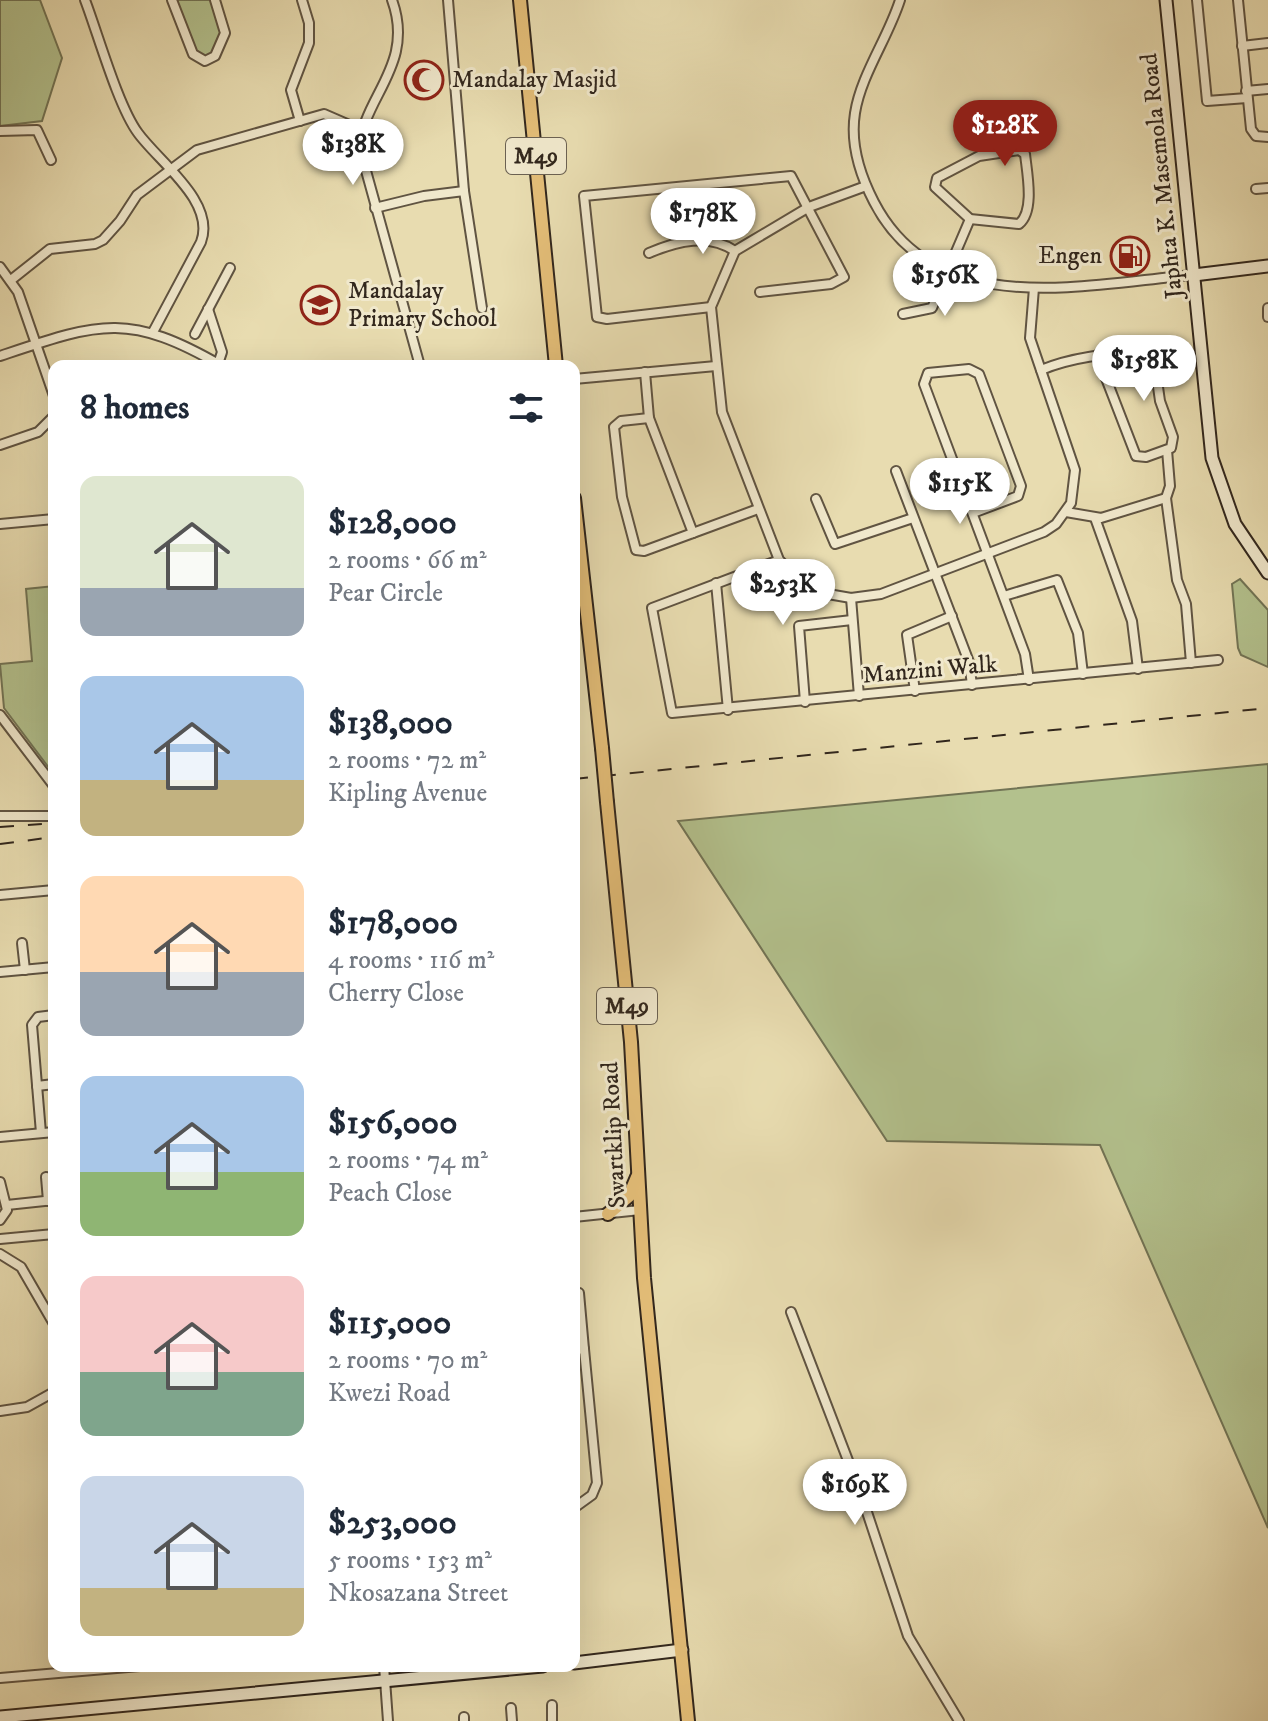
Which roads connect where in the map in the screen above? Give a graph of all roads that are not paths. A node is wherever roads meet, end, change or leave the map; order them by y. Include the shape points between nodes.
1 (85, 0) edge
2 (172, 0) edge
3 (215, 0) edge
4 (302, 0) edge
5 (392, 0) edge
6 (448, 0) edge
7 (520, 0) edge
8 (900, 0) edge
9 (1166, 0) edge
10 (1197, 0) edge
11 (1238, 0) edge
12 (1268, 43) edge
13 (1242, 46) junction
14 (1268, 89) edge
15 (1247, 95) junction
16 (300, 121) junction
17 (0, 131) edge
18 (363, 131) junction
19 (1268, 137) edge
20 (51, 160) dead end
21 (169, 170) junction
22 (866, 186) junction
23 (1268, 188) edge
24 (1256, 189) dead end
25 (464, 191) junction
26 (809, 207) junction
27 (375, 208) junction
28 (970, 219) junction
29 (735, 251) junction
30 (649, 253) dead end
31 (1268, 266) edge
32 (0, 267) edge
33 (230, 268) dead end
34 (947, 273) junction
35 (1194, 275) junction
36 (11, 280) junction
37 (1034, 288) junction
38 (760, 292) dead end
39 (711, 307) junction
40 (482, 308) dead end
41 (1268, 308) edge
42 (208, 309) junction
43 (903, 314) dead end
44 (1268, 317) edge
45 (153, 332) junction
46 (195, 334) dead end
47 (36, 344) junction
48 (1097, 355) junction
49 (0, 356) edge
50 (210, 360) edge
51 (221, 360) edge
52 (418, 360) edge
53 (555, 360) edge
54 (716, 366) junction
55 (1041, 370) junction
56 (645, 372) junction
57 (580, 378) edge
58 (48, 379) edge
59 (649, 418) junction
60 (48, 422) edge
61 (0, 445) edge
62 (1170, 447) junction
63 (896, 471) dead end
64 (1166, 498) junction
65 (816, 499) dead end
66 (758, 509) junction
67 (1066, 512) junction
68 (973, 513) junction
69 (913, 518) junction
70 (1095, 518) junction
71 (48, 520) edge
72 (0, 524) edge
73 (693, 533) junction
74 (580, 552) edge
75 (987, 554) junction
76 (779, 560) junction
77 (1268, 573) edge
78 (936, 574) junction
79 (716, 583) junction
80 (1004, 596) junction
81 (851, 598) junction
82 (952, 616) junction
83 (852, 620) junction
84 (1218, 660) dead end
85 (1191, 663) junction
86 (1138, 669) junction
87 (1083, 674) junction
88 (1029, 680) junction
89 (972, 685) junction
90 (915, 691) junction
91 (859, 696) junction
92 (805, 702) junction
93 (728, 710) junction
94 (0, 715) edge
95 (48, 778) edge
96 (0, 816) edge
97 (48, 816) edge
98 (48, 891) edge
99 (0, 895) edge
100 (22, 943) dead end
101 (48, 968) edge
102 (25, 970) junction
103 (0, 972) edge
104 (48, 1016) edge
105 (48, 1085) edge
106 (37, 1086) junction
107 (48, 1132) edge
108 (41, 1133) junction
109 (0, 1137) edge
110 (638, 1173) junction
111 (46, 1177) dead end
112 (0, 1182) edge
113 (48, 1187) edge
114 (48, 1201) edge
115 (7, 1205) junction
116 (640, 1210) junction
117 (608, 1214) junction
118 (580, 1216) edge
119 (0, 1220) edge
120 (48, 1235) edge
121 (0, 1239) edge
122 (0, 1254) edge
123 (580, 1304) edge
124 (791, 1312) dead end
125 (48, 1314) edge
126 (580, 1349) edge
127 (584, 1349) junction
128 (48, 1395) edge
129 (0, 1411) edge
130 (580, 1504) edge
131 (682, 1650) junction
132 (580, 1662) edge
133 (70, 1672) edge
134 (384, 1672) edge
135 (487, 1672) edge
136 (0, 1678) edge
137 (384, 1683) junction
138 (552, 1705) dead end
139 (511, 1708) dead end
140 (0, 1717) edge
141 (388, 1721) edge
142 (512, 1721) edge
143 (552, 1721) edge
144 (688, 1721) edge
145 (959, 1721) edge

1 - 21 street via 133,126
2 - 3 street via 193,54 205,61 215,56 226,31
4 - 16 street via 309,43 291,90
5 - 18 street via 394,66
6 - 25 street
7 - 53 main road, M49
8 - 22 street via 855,115 857,156
9 - 35 main road, Japhta K. Masemola Road
10 - 15 street via 1207,101
11 - 13 street
12 - 13 street
13 - 15 street
14 - 15 street
15 - 19 street via 1252,133
16 - 18 street via 327,114
16 - 21 street via 197,150
17 - 20 street via 37,130
18 - 27 street via 361,157
21 - 36 street via 137,195 103,240 50,249
21 - 45 street via 194,200 204,235
22 - 26 street
22 - 34 street via 893,234 908,250
23 - 24 street
25 - 27 street
25 - 40 street
26 - 29 street
26 - 38 street via 844,277 831,284
26 - 39 street via 793,178 785,175 584,196 597,317
27 - 52 street
28 - 28 street via 939,194 935,181 979,156 1024,152 1024,220 1016,225
28 - 34 street
29 - 30 street via 712,239
29 - 39 street
31 - 35 main road
32 - 36 street
33 - 42 street
34 - 37 street
34 - 43 street via 932,308
35 - 37 street
35 - 77 main road, Japhta K. Masemola Road via 1214,468 1235,524
36 - 47 street
37 - 55 street via 1029,330
39 - 54 street
41 - 44 street
42 - 46 street
42 - 51 street
45 - 47 street via 103,326
45 - 50 street
47 - 49 street
47 - 58 street
48 - 55 street
48 - 62 street via 1136,456
48 - 62 street via 1155,354
54 - 56 street
54 - 66 street via 722,412
55 - 67 street via 1075,470
56 - 57 street
56 - 59 street
59 - 73 street
59 - 73 street via 617,422 614,431 632,543 644,551
60 - 61 street via 38,432
62 - 64 street
63 - 69 street
64 - 70 street
64 - 85 street
65 - 69 street via 835,544
66 - 73 street
66 - 76 street
67 - 70 street
67 - 75 street via 1044,532
68 - 68 street via 1018,496 1021,486 976,370 933,372 924,384
68 - 75 street
69 - 78 street
70 - 86 street via 1132,621
71 - 72 street
74 - 110 main road, Swartklip Road / M49, bridge via 631,1042
75 - 78 street
75 - 80 street
76 - 79 street
76 - 81 street via 813,588
78 - 81 street via 881,594
78 - 82 street
79 - 93 street
79 - 93 street, Manzini Walk via 656,605 651,614 672,713
80 - 87 street via 1057,580 1078,633
80 - 88 street
81 - 83 street
82 - 89 street
82 - 90 street via 907,635
83 - 91 street
83 - 92 street via 799,626
84 - 85 street, Manzini Walk
85 - 86 street, Manzini Walk
86 - 87 street, Manzini Walk
87 - 88 street, Manzini Walk
88 - 89 street, Manzini Walk
89 - 90 street, Manzini Walk
90 - 91 street, Manzini Walk
91 - 92 street, Manzini Walk
92 - 93 street, Manzini Walk
94 - 95 street
96 - 97 street
98 - 99 street
100 - 102 street
101 - 102 street
102 - 103 street
104 - 106 street via 32,1022
105 - 106 street
106 - 108 street
107 - 108 street
108 - 109 street
110 - 116 main road, Swartklip Road / M49
110 - 117 main road via 629,1196
111 - 113 street
112 - 115 street
114 - 115 street
115 - 119 street
116 - 117 street
116 - 131 main road, Swartklip Road / M49
117 - 118 street
120 - 121 street
122 - 125 street via 21,1267
123 - 127 street
124 - 145 street via 908,1636
126 - 127 street
127 - 130 street via 597,1487
128 - 129 street via 27,1407
131 - 132 main road
131 - 144 main road, Swartklip Road / M49
133 - 136 street
134 - 137 street
135 - 137 main road
137 - 140 main road
137 - 141 street
138 - 143 street
139 - 142 street

